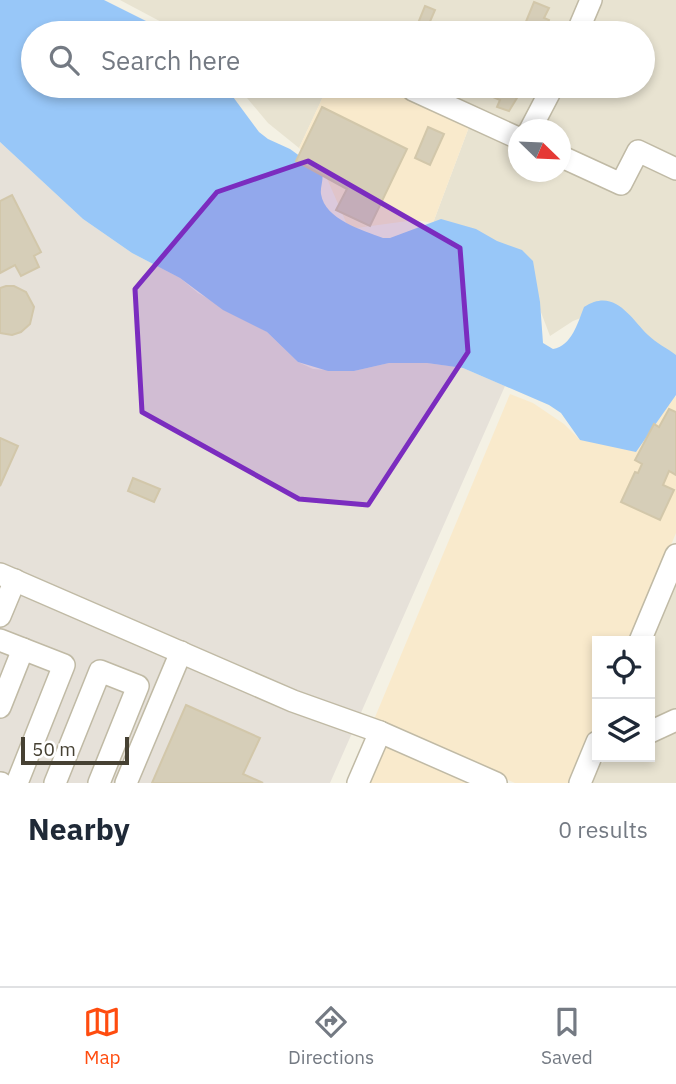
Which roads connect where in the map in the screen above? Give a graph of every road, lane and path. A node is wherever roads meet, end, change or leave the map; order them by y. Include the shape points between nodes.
1 (591, 0) edge
2 (582, 21) edge
3 (431, 98) edge
4 (547, 98) edge
5 (536, 119) edge
6 (508, 133) edge
7 (571, 161) edge
8 (676, 169) edge
9 (676, 555) edge
10 (7, 577) edge
11 (0, 616) edge
12 (642, 636) edge
13 (0, 639) edge
14 (23, 649) junction
15 (181, 652) junction
16 (0, 707) edge
17 (128, 711) junction
18 (676, 720) edge
19 (152, 722) junction
20 (655, 730) edge
21 (380, 732) junction
22 (592, 758) edge
23 (17, 783) edge
24 (55, 783) edge
25 (99, 783) edge
26 (126, 783) edge
27 (358, 783) edge
28 (496, 783) edge
29 (580, 783) edge

1 - 2 street
3 - 6 street
4 - 5 street
7 - 8 street via 621,184 638,151
9 - 12 street
10 - 11 street
10 - 15 street
13 - 14 street
14 - 16 street
14 - 23 street via 64,665
15 - 19 street
15 - 21 street via 293,701
17 - 19 street
17 - 24 street via 138,686 100,671
17 - 25 street
18 - 20 street
19 - 26 street
21 - 27 street
21 - 28 street
22 - 29 street

